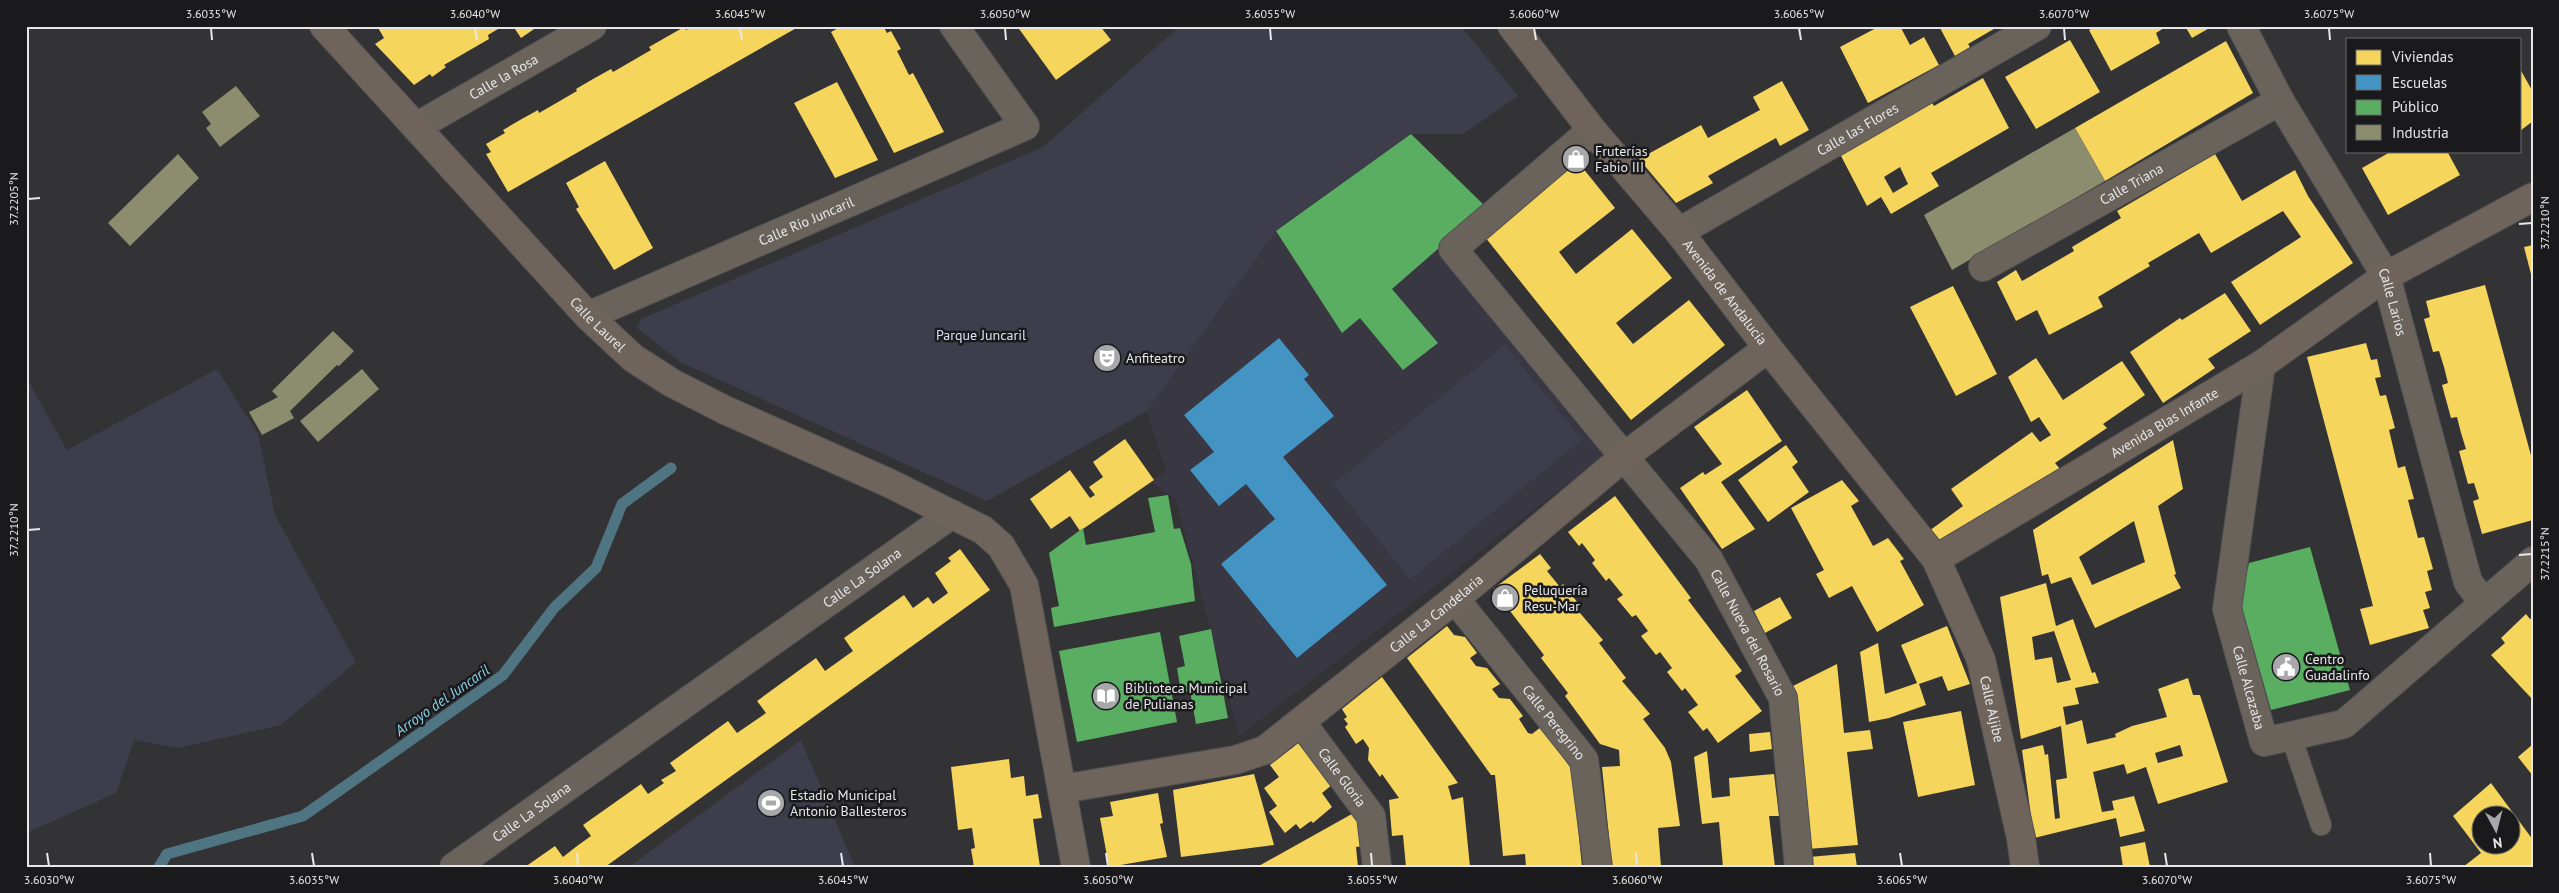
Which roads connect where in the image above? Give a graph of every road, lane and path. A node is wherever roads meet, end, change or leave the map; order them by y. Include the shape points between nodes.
1 (324, 26) edge
2 (592, 26) edge
3 (954, 26) edge
4 (1512, 26) edge
5 (2037, 26) edge
6 (2241, 26) edge
7 (2280, 101) junction
8 (416, 127) junction
9 (1592, 130) junction
10 (2533, 197) edge
11 (1679, 232) junction
12 (1983, 267) dead end
13 (2386, 276) junction
14 (588, 316) junction
15 (1768, 348) junction
16 (2261, 365) junction
17 (1625, 456) junction
18 (952, 514) junction
19 (1936, 559) junction
20 (2533, 561) edge
21 (1455, 599) junction
22 (2484, 603) junction
23 (1301, 722) junction
24 (2291, 736) junction
25 (1062, 789) junction
26 (2321, 825) dead end
27 (454, 867) edge
28 (1076, 867) edge
29 (1376, 867) edge
30 (1598, 867) edge
31 (1799, 867) edge
32 (2025, 867) edge

1 - 8 street, Calle Laurel
2 - 8 street, Calle la Rosa
3 - 14 street, Calle Río Juncaril via 1025,126
4 - 9 street, Avenida de Andalucía
5 - 11 street, Calle las Flores
6 - 7 street, Calle Larios
7 - 12 street, Calle Triana
7 - 13 street, Calle Larios
8 - 14 street, Calle Laurel
9 - 11 street, Avenida de Andalucía
9 - 17 street, Calle Nueva del Rosario via 1453,249
10 - 13 street, Avenida Blas Infante
11 - 15 street, Avenida de Andalucía
13 - 16 street, Avenida Blas Infante
13 - 22 street, Calle Larios via 2468,582
14 - 18 street, Calle Laurel via 633,358 672,383
15 - 17 street, Calle La Candelaria
15 - 19 street, Avenida de Andalucía
16 - 19 street, Avenida Blas Infante
16 - 24 street, Calle Alcazaba via 2227,609 2264,742
17 - 21 street, Calle La Candelaria
17 - 31 street, Calle Nueva del Rosario via 1709,560 1784,698
18 - 25 street via 983,530 1001,546 1024,585
18 - 27 street, Calle La Solana
19 - 32 street, Calle Aljibe via 1980,660
20 - 22 street, Calle Alcazaba
21 - 23 street, Calle La Candelaria
21 - 30 street, Calle Peregrino via 1584,760
22 - 24 street, Calle Alcazaba via 2344,724
23 - 25 street, Calle La Candelaria via 1265,750 1235,760
23 - 29 street, Calle Gloria via 1371,816
24 - 26 lane
25 - 28 street

